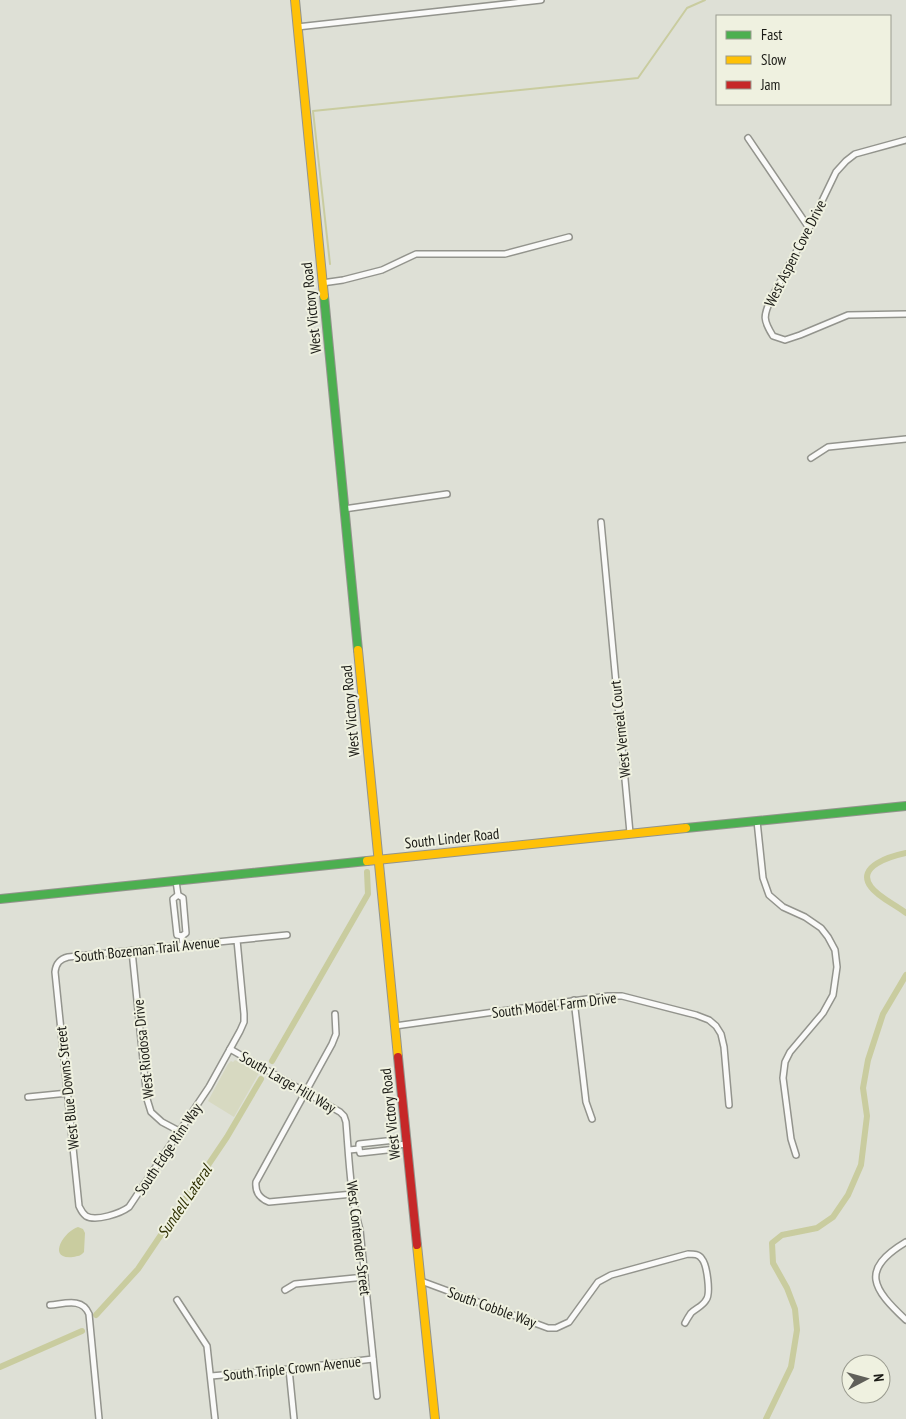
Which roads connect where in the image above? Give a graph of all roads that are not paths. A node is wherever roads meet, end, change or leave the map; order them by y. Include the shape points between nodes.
1 (295, 0) edge
2 (541, 0) edge
3 (297, 27) junction
4 (748, 138) dead end
5 (906, 140) edge
6 (809, 228) junction
7 (569, 237) dead end
8 (322, 283) junction
9 (906, 314) edge
10 (906, 439) edge
11 (811, 458) dead end
12 (447, 494) dead end
13 (344, 509) junction
14 (601, 522) dead end
15 (906, 806) edge
16 (757, 821) junction
17 (630, 834) junction
18 (378, 860) junction
19 (176, 881) junction
20 (178, 895) junction
21 (0, 899) edge
22 (287, 935) dead end
23 (182, 936) junction
24 (236, 940) junction
25 (183, 945) junction
26 (132, 951) junction
27 (58, 962) joint
28 (574, 1000) junction
29 (335, 1014) dead end
30 (395, 1026) junction
31 (230, 1049) junction
32 (306, 1092) junction
33 (68, 1093) junction
34 (28, 1097) dead end
35 (729, 1105) dead end
36 (344, 1116) joint
37 (592, 1119) dead end
38 (180, 1131) junction
39 (407, 1144) junction
40 (397, 1145) junction
41 (358, 1149) junction
42 (348, 1150) junction
43 (796, 1155) dead end
44 (353, 1194) junction
45 (84, 1214) joint
46 (906, 1242) edge
47 (365, 1277) junction
48 (421, 1281) junction
49 (285, 1290) dead end
50 (177, 1300) dead end
51 (50, 1305) dead end
52 (906, 1320) edge
53 (685, 1323) dead end
54 (373, 1359) junction
55 (289, 1369) junction
56 (211, 1376) junction
57 (377, 1396) dead end
58 (99, 1419) edge
59 (215, 1419) edge
60 (294, 1419) edge
61 (435, 1419) edge

1 - 3 main road, West Victory Road
2 - 3 street
3 - 8 main road, West Victory Road
4 - 6 street
5 - 6 street, West Aspen Cove Drive via 855,154 846,161 836,172
6 - 9 street, West Aspen Cove Drive via 765,312 772,336 785,340 848,315
7 - 8 street via 505,254 416,254 382,270
8 - 13 main road, West Victory Road
10 - 11 street via 828,447
12 - 13 street
13 - 18 main road, West Victory Road
14 - 17 street, West Verneal Court
15 - 16 main road, South Linder Road
16 - 17 main road, South Linder Road
16 - 43 street via 769,895 783,907 821,928 835,950 837,967 833,995 785,1062 783,1078
17 - 18 main road, South Linder Road
18 - 19 main road, South Linder Road
18 - 30 main road, West Victory Road
19 - 20 street
19 - 21 main road, South Linder Road
20 - 23 street via 183,898 186,934
20 - 23 street via 173,899 177,935
22 - 24 street, South Bozeman Trail Avenue
23 - 25 street
24 - 25 street, South Bozeman Trail Avenue
24 - 31 street, South Edge Rim Way via 244,1022
25 - 26 street, South Bozeman Trail Avenue
26 - 27 street, South Bozeman Trail Avenue via 68,957
26 - 38 street, West Riodosa Drive via 147,1099 151,1112
27 - 33 street, West Blue Downs Street via 55,972
28 - 30 street, South Model Farm Drive
28 - 35 street, South Model Farm Drive via 622,996 709,1020 721,1034
28 - 37 street via 586,1102
29 - 32 street via 336,1034
30 - 39 main road, West Victory Road
31 - 32 street, South Large Hill Way
31 - 38 street, South Edge Rim Way
32 - 36 street, South Large Hill Way
32 - 44 street via 256,1182 257,1193 269,1202
33 - 34 street
33 - 45 street, West Blue Downs Street via 79,1206
36 - 42 street, West Contender Street
38 - 45 street, South Edge Rim Way via 130,1207 114,1215 91,1218
39 - 40 street
39 - 48 main road, West Victory Road
40 - 41 street via 396,1149 360,1153
40 - 41 street via 395,1140 359,1144
41 - 42 street
42 - 44 street, West Contender Street
44 - 47 street, West Contender Street
46 - 52 street via 881,1261 876,1276 878,1288 885,1299
47 - 49 street via 294,1284
47 - 54 street, West Contender Street
48 - 53 street, South Cobble Way via 548,1328 556,1328 569,1322 604,1278 698,1254 706,1266 708,1298
48 - 61 main road, West Victory Road
50 - 56 street via 207,1346
51 - 58 street via 74,1303 84,1306 89,1314
54 - 55 street, South Triple Crown Avenue
54 - 57 street, West Contender Street
55 - 56 street, South Triple Crown Avenue
55 - 60 street
56 - 59 street

